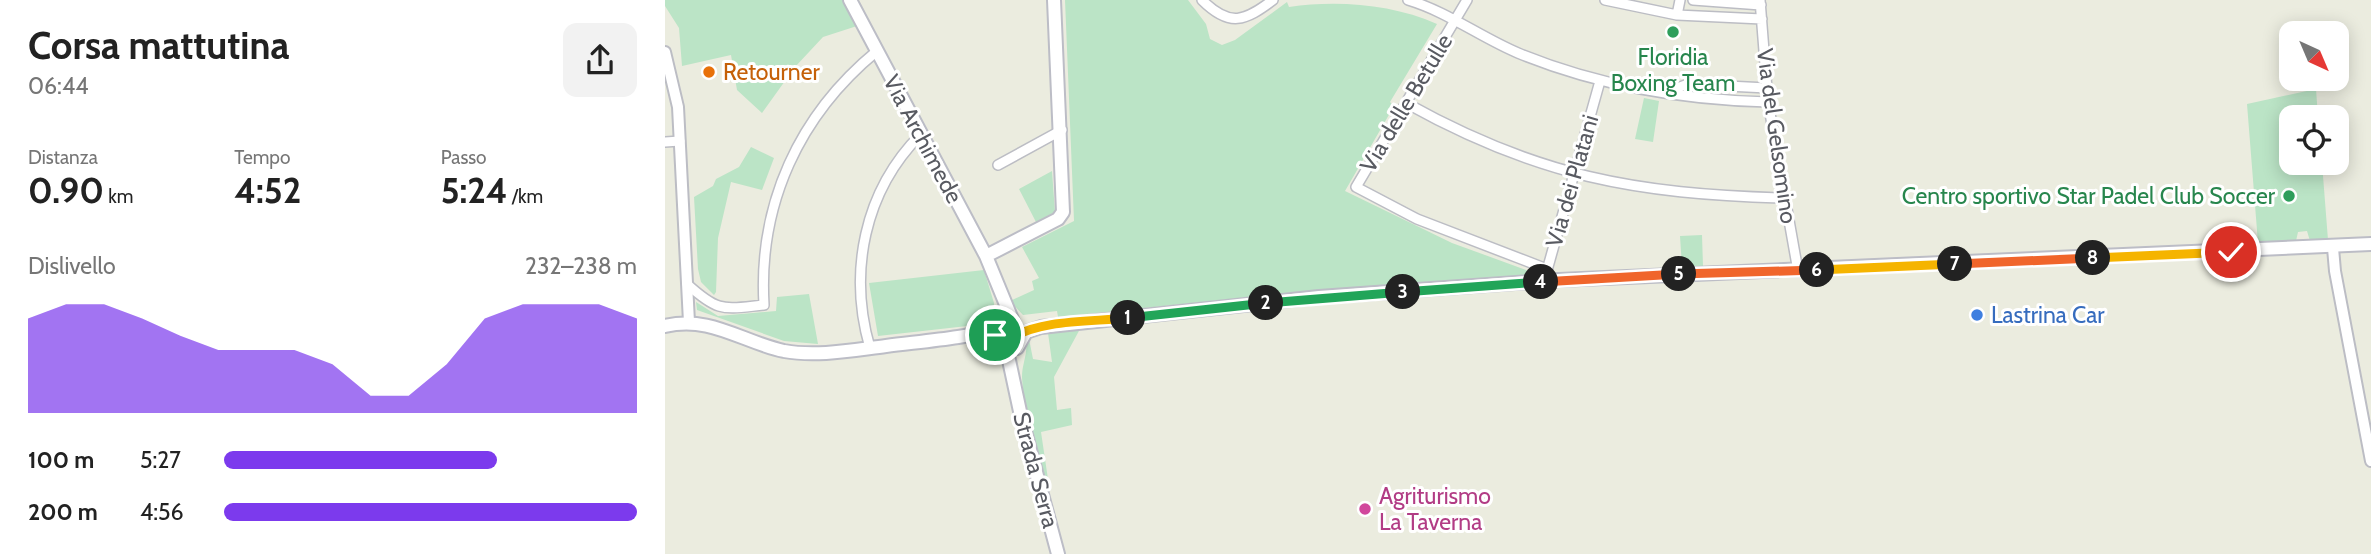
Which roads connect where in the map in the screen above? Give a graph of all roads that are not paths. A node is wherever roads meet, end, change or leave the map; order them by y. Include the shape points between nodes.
1 (850, 0) edge
2 (1054, 0) edge
3 (1202, 0) edge
4 (1273, 0) edge
5 (1408, 0) edge
6 (1424, 0) edge
7 (1467, 0) edge
8 (1605, 0) edge
9 (1680, 0) edge
10 (1693, 0) edge
11 (1760, 3) edge
12 (1436, 9) junction
13 (1677, 15) junction
14 (1455, 19) junction
15 (1762, 19) junction
16 (877, 51) junction
17 (665, 52) edge
18 (1600, 81) junction
19 (1767, 88) junction
20 (1663, 94) junction
21 (1768, 102) junction
22 (1406, 103) junction
23 (1062, 130) junction
24 (921, 134) junction
25 (680, 141) junction
26 (665, 142) edge
27 (998, 164) dead end
28 (1574, 175) junction
29 (1784, 198) junction
30 (2371, 244) edge
31 (2333, 248) junction
32 (986, 256) junction
33 (1547, 269) junction
34 (1798, 271) junction
35 (1545, 282) junction
36 (687, 284) junction
37 (689, 322) junction
38 (665, 326) edge
39 (1011, 330) junction
40 (870, 348) junction
41 (2371, 461) edge
42 (1058, 554) edge

1 - 16 main road, Via Archimede
2 - 23 main road
3 - 4 street via 1238,20
5 - 12 street
6 - 12 street
7 - 14 street, Via delle Betulle
8 - 13 street
9 - 13 street
10 - 11 street
11 - 15 street, Via del Gelsomino
12 - 14 street
13 - 15 street
14 - 18 street via 1518,53
14 - 22 street, Via delle Betulle
15 - 19 street, Via del Gelsomino
16 - 24 main road, Via Archimede
16 - 36 street via 822,106 788,164 768,228 764,305 711,306
17 - 25 street via 678,107
18 - 20 street
18 - 28 street, Via dei Platani
19 - 20 street via 1688,84
19 - 21 street, Via del Gelsomino
20 - 21 street
21 - 29 street, Via del Gelsomino
22 - 28 street via 1487,144
22 - 33 street, Via delle Betulle via 1356,187 1417,219
23 - 27 street
23 - 32 main road via 1061,216
24 - 32 main road, Via Archimede
24 - 40 street via 892,170 865,233 859,282
25 - 26 street
25 - 36 street
28 - 29 street via 1677,194
28 - 33 street, Via dei Platani
29 - 34 street, Via del Gelsomino
30 - 31 main road
31 - 34 main road
31 - 41 street
32 - 39 main road, Via Archimede
33 - 35 street, Via dei Platani
34 - 35 main road
35 - 39 main road via 1319,297
36 - 37 street
37 - 38 main road
37 - 40 main road via 783,350 814,353
39 - 40 main road
39 - 42 main road, Strada Serra via 1016,387

